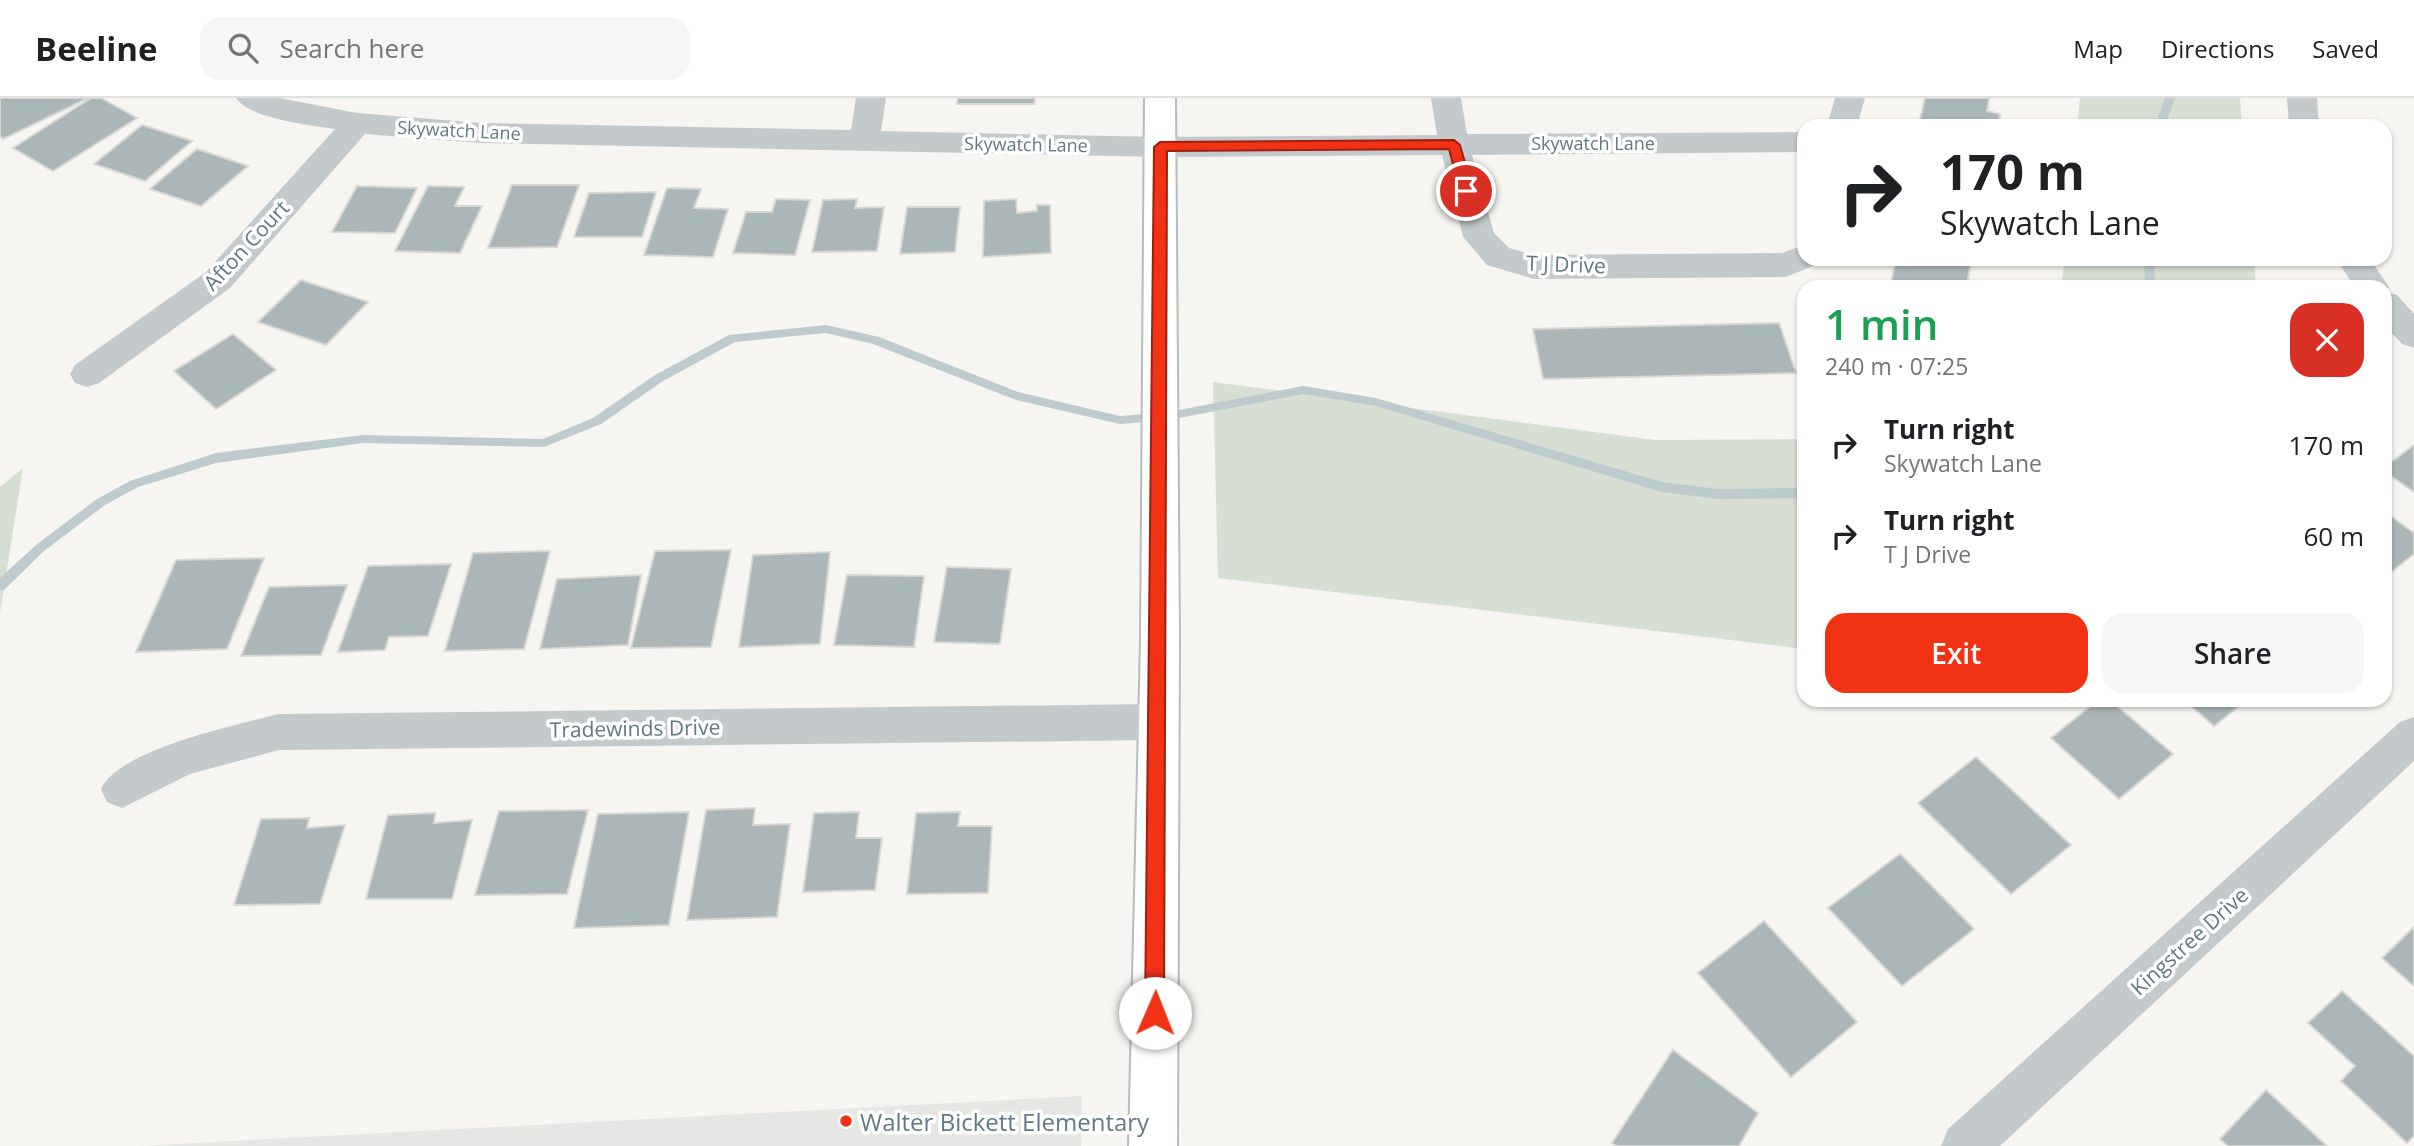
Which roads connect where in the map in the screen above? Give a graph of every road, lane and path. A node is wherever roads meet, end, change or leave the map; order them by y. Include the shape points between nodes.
1 (251, 98) edge
2 (871, 98) edge
3 (1160, 98) edge
4 (1446, 98) edge
5 (1850, 98) edge
6 (2302, 98) edge
7 (1844, 119) edge
8 (2304, 119) edge
9 (356, 123) junction
10 (865, 141) junction
11 (1797, 142) edge
12 (1454, 145) junction
13 (1160, 147) junction
14 (1797, 260) edge
15 (2392, 311) edge
16 (2414, 335) edge
17 (86, 374) dead end
18 (1159, 722) junction
19 (2414, 735) edge
20 (122, 789) dead end
21 (1153, 1146) edge
22 (1965, 1146) edge

1 - 9 street, Skywatch Lane via 282,110
2 - 10 street
3 - 13 main road
4 - 12 street, T J Drive
5 - 7 street
6 - 8 street
9 - 10 street, Skywatch Lane via 481,133
9 - 17 street, Afton Court via 218,281
10 - 13 street, Skywatch Lane
11 - 12 street, Skywatch Lane
12 - 13 street, Skywatch Lane
12 - 14 street, T J Drive via 1479,237 1498,257 1534,267 1786,265
13 - 18 main road
15 - 16 street
18 - 20 street, Tradewinds Drive via 279,732 181,758
18 - 21 main road
19 - 22 street, Kingstree Drive

